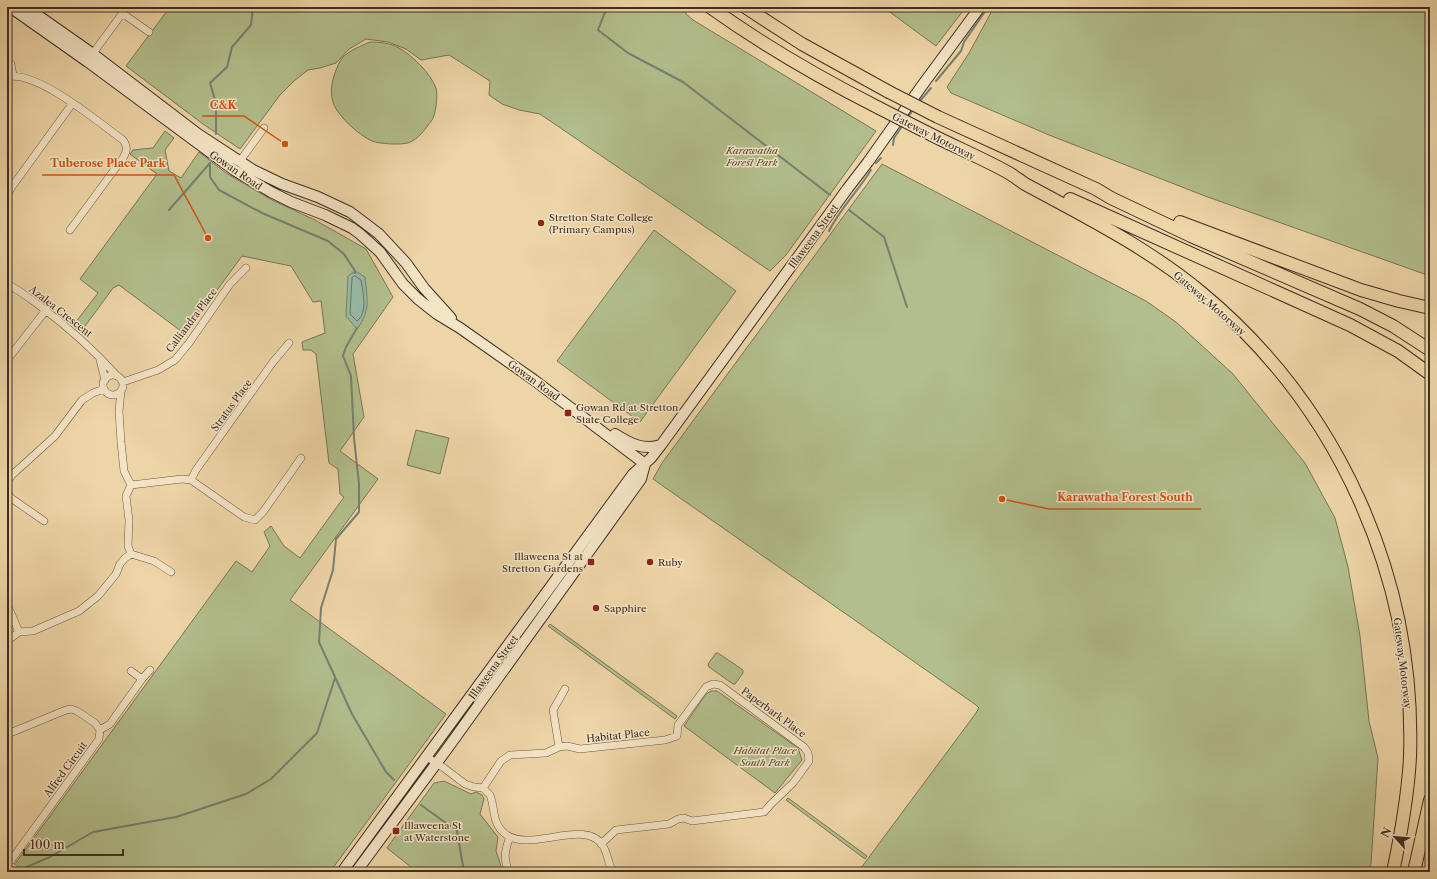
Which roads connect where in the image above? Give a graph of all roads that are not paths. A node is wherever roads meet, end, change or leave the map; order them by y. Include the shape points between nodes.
1 (26, 7) edge
2 (710, 7) edge
3 (745, 7) edge
4 (980, 7) edge
5 (11, 9) edge
6 (125, 10) edge
7 (149, 32) dead end
8 (90, 58) junction
9 (7, 62) edge
10 (10, 76) edge
11 (72, 104) junction
12 (264, 128) dead end
13 (240, 162) junction
14 (1008, 173) junction
15 (1096, 189) junction
16 (7, 196) edge
17 (70, 230) dead end
18 (246, 268) dead end
19 (7, 284) edge
20 (1430, 308) edge
21 (46, 310) junction
22 (460, 328) junction
23 (290, 343) dead end
24 (1430, 350) edge
25 (100, 358) junction
26 (7, 360) edge
27 (1430, 374) edge
28 (117, 376) junction
29 (105, 380) junction
30 (123, 382) junction
31 (104, 388) junction
32 (121, 391) junction
33 (110, 394) junction
34 (119, 411) junction
35 (590, 422) junction
36 (661, 445) junction
37 (301, 458) dead end
38 (645, 464) junction
39 (191, 480) junction
40 (7, 482) edge
41 (131, 485) junction
42 (7, 492) edge
43 (44, 521) dead end
44 (131, 554) junction
45 (171, 572) dead end
46 (7, 604) edge
47 (536, 607) junction
48 (546, 614) junction
49 (19, 632) junction
50 (7, 641) edge
51 (150, 670) dead end
52 (131, 671) dead end
53 (142, 679) junction
54 (565, 689) dead end
55 (461, 710) junction
56 (474, 712) junction
57 (100, 730) junction
58 (7, 735) edge
59 (677, 736) joint
60 (560, 747) junction
61 (427, 757) junction
62 (437, 763) junction
63 (483, 788) junction
64 (1430, 800) edge
65 (510, 837) junction
66 (601, 844) junction
67 (8, 865) edge
68 (18, 872) edge
69 (342, 872) edge
70 (356, 872) edge
71 (509, 872) edge
72 (613, 872) edge
73 (1393, 872) edge
74 (1414, 872) edge

1 - 8 main road, Gowan Road
2 - 14 highway, Gateway Motorway, bridge via 822,79
3 - 15 highway, Gateway Motorway, bridge via 802,44 938,117
4 - 36 main road, Illaweena Street
5 - 8 main road, Gowan Road
6 - 7 street
6 - 8 street
8 - 13 main road, Gowan Road
8 - 22 main road, Gowan Road via 234,170 291,202 352,228 380,252 403,284 418,299
9 - 10 street via 11,64
10 - 11 street via 40,84 61,94
11 - 16 street
11 - 17 street via 123,140 127,151
12 - 13 street
13 - 22 main road, Gowan Road via 262,175 318,197 358,218 379,234 406,263 424,288
14 - 27 highway via 1024,177 1350,325 1398,351
14 - 73 highway, Gateway Motorway via 1138,246 1201,292 1250,337 1272,362 1315,418 1338,457 1377,541 1403,642 1409,693 1410,758 1406,803
15 - 20 highway via 1361,290
15 - 24 highway, Gateway Motorway via 1191,236 1360,309 1393,326
18 - 30 street, Calliandra Place via 230,284 175,360 158,370
19 - 21 street, Azalea Crescent
21 - 25 street, Azalea Crescent
21 - 26 street
22 - 35 main road, Gowan Road
23 - 39 street, Stratus Place via 273,362
25 - 28 street, Azalea Crescent
25 - 29 street
28 - 29 street via 109,376
28 - 30 street
29 - 31 street
30 - 32 street
31 - 33 street
31 - 40 street via 82,400 55,436
32 - 33 street
32 - 34 street
33 - 34 street
34 - 41 street via 124,472
35 - 36 main road via 631,443 649,447
35 - 38 main road, Gowan Road
36 - 38 main road, Illaweena Street
37 - 39 street via 255,520 244,517
38 - 47 main road, Illaweena Street via 633,474
38 - 48 main road, Illaweena Street via 641,479
39 - 41 street
41 - 44 street via 126,496 128,546
42 - 43 street via 11,498
44 - 45 street via 154,561
44 - 49 street via 120,564 116,574 98,596 79,611 33,631
46 - 49 street
47 - 48 main road
47 - 55 main road, Illaweena Street
48 - 56 main road, Illaweena Street
49 - 50 street
51 - 53 street
52 - 53 street
53 - 57 street via 110,724
54 - 60 street via 553,710
55 - 56 main road
55 - 61 main road, Illaweena Street
56 - 62 main road, Illaweena Street
57 - 58 street via 95,723 71,709
57 - 67 street, Alfred Circuit via 99,739
59 - 60 street, Habitat Place via 665,740 580,749
59 - 66 street, Paperbark Place via 678,725 706,688 713,684 720,685 804,747 809,761 793,783 764,812 692,821 684,818 670,824 616,830
60 - 63 street, Habitat Place via 546,753 510,755 501,761
61 - 62 street
61 - 69 main road, Illaweena Street
62 - 63 street via 464,784
62 - 70 main road, Illaweena Street
63 - 65 street via 489,795 502,832
64 - 74 highway
65 - 66 street via 526,840 578,834 589,835
65 - 71 street via 504,851
66 - 72 street
67 - 68 street

